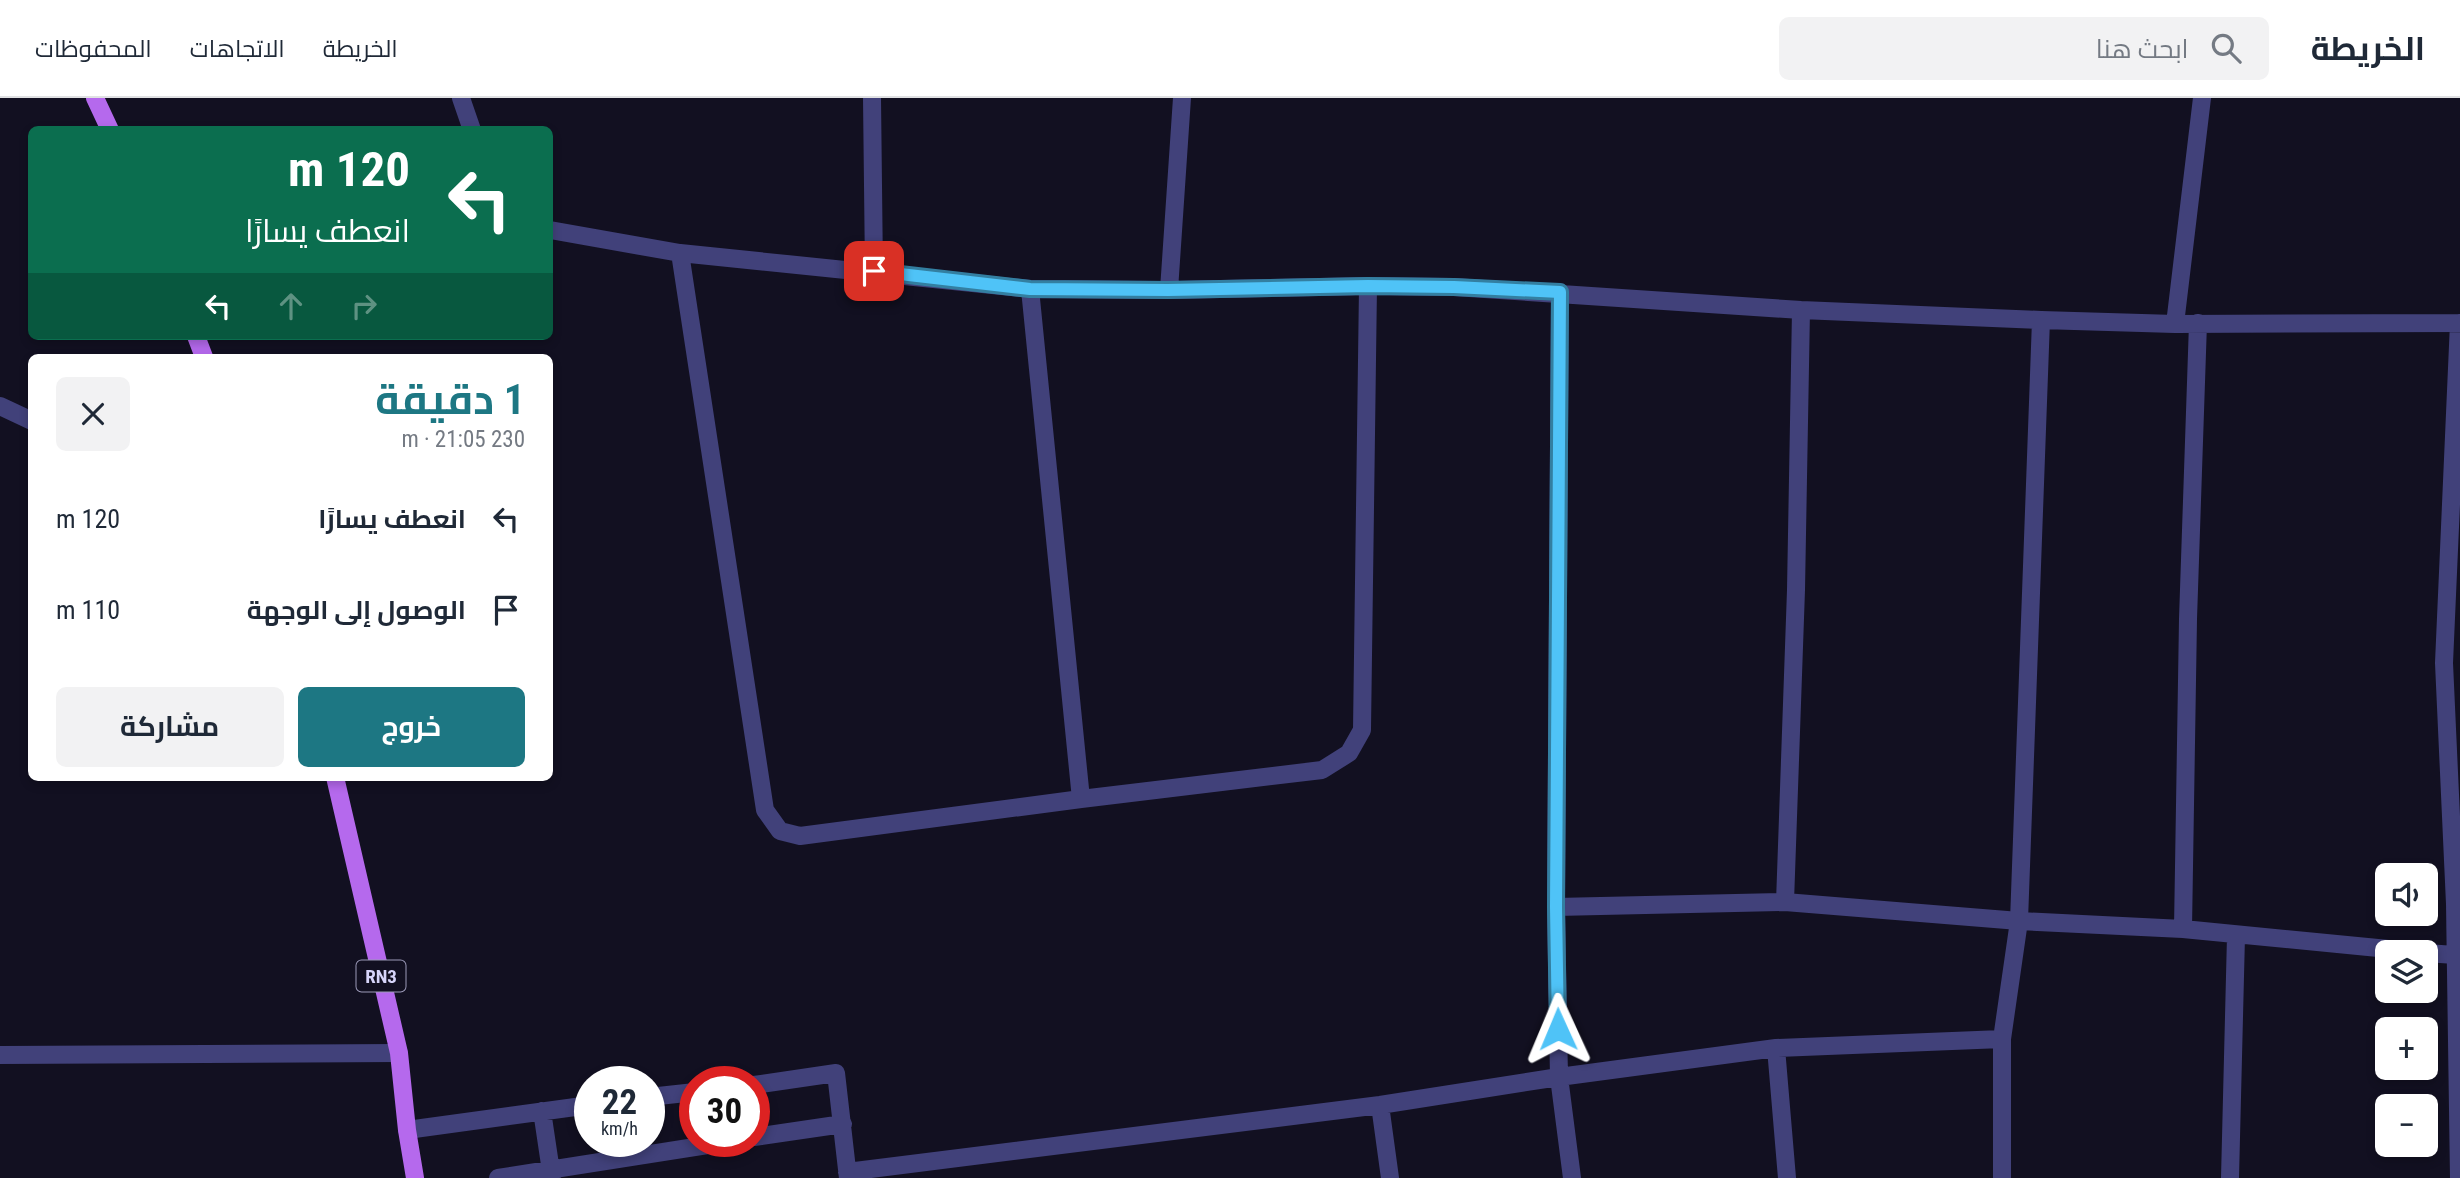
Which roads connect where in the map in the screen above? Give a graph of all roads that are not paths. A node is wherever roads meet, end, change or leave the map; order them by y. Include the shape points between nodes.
1 (95, 98) edge
2 (461, 98) edge
3 (872, 98) edge
4 (1182, 98) edge
5 (2202, 98) edge
6 (108, 126) edge
7 (471, 126) edge
8 (553, 231) edge
9 (680, 253) junction
10 (874, 271) junction
11 (1368, 286) junction
12 (1030, 289) junction
13 (1168, 290) junction
14 (1560, 292) junction
15 (1801, 310) junction
16 (2041, 320) junction
17 (2198, 323) junction
18 (2459, 323) edge
19 (2175, 324) junction
20 (0, 406) edge
21 (28, 419) edge
22 (2452, 662) edge
23 (336, 781) edge
24 (1081, 799) junction
25 (1785, 902) junction
26 (2457, 903) edge
27 (1556, 907) junction
28 (2019, 921) junction
29 (2183, 929) junction
30 (2236, 936) junction
31 (2375, 948) edge
32 (2438, 954) edge
33 (2455, 955) junction
34 (2002, 1039) junction
35 (1776, 1048) junction
36 (399, 1053) junction
37 (0, 1055) edge
38 (1559, 1077) junction
39 (770, 1083) edge
40 (1380, 1105) junction
41 (574, 1107) edge
42 (542, 1111) junction
43 (843, 1124) junction
44 (407, 1130) junction
45 (770, 1135) edge
46 (2459, 1138) edge
47 (679, 1151) edge
48 (552, 1173) edge
49 (848, 1175) edge
50 (415, 1178) edge
51 (498, 1178) edge
52 (1390, 1178) edge
53 (1572, 1178) edge
54 (1787, 1178) edge
55 (2002, 1178) edge
56 (2230, 1178) edge
57 (2459, 1178) edge

1 - 6 main road
2 - 7 street
3 - 10 street
4 - 13 street
5 - 19 street
8 - 9 street
9 - 10 street
9 - 24 street via 765,810 780,831 800,836
10 - 12 street
11 - 13 street
11 - 14 street
11 - 24 street via 1362,730 1349,753 1322,770
12 - 13 street
12 - 24 street
14 - 15 street
14 - 27 street
15 - 16 street
15 - 25 street
16 - 19 street
16 - 28 street
17 - 18 street
17 - 19 street
17 - 29 street
18 - 22 street
20 - 21 street
22 - 26 street
23 - 36 main road, RN3
25 - 27 street
25 - 28 street
26 - 33 street
27 - 38 street
28 - 29 street
28 - 34 street
29 - 30 street
30 - 31 street
30 - 56 street
32 - 33 street
33 - 46 street
34 - 35 street
34 - 55 street
35 - 38 street
35 - 54 street
36 - 37 street
36 - 44 main road, RN3
38 - 40 street
38 - 53 street
39 - 43 street via 836,1073
40 - 49 street
40 - 52 street
41 - 42 street
42 - 44 street
42 - 48 street
43 - 45 street
43 - 49 street
44 - 50 main road, RN3
46 - 57 street
47 - 48 street
48 - 51 street

